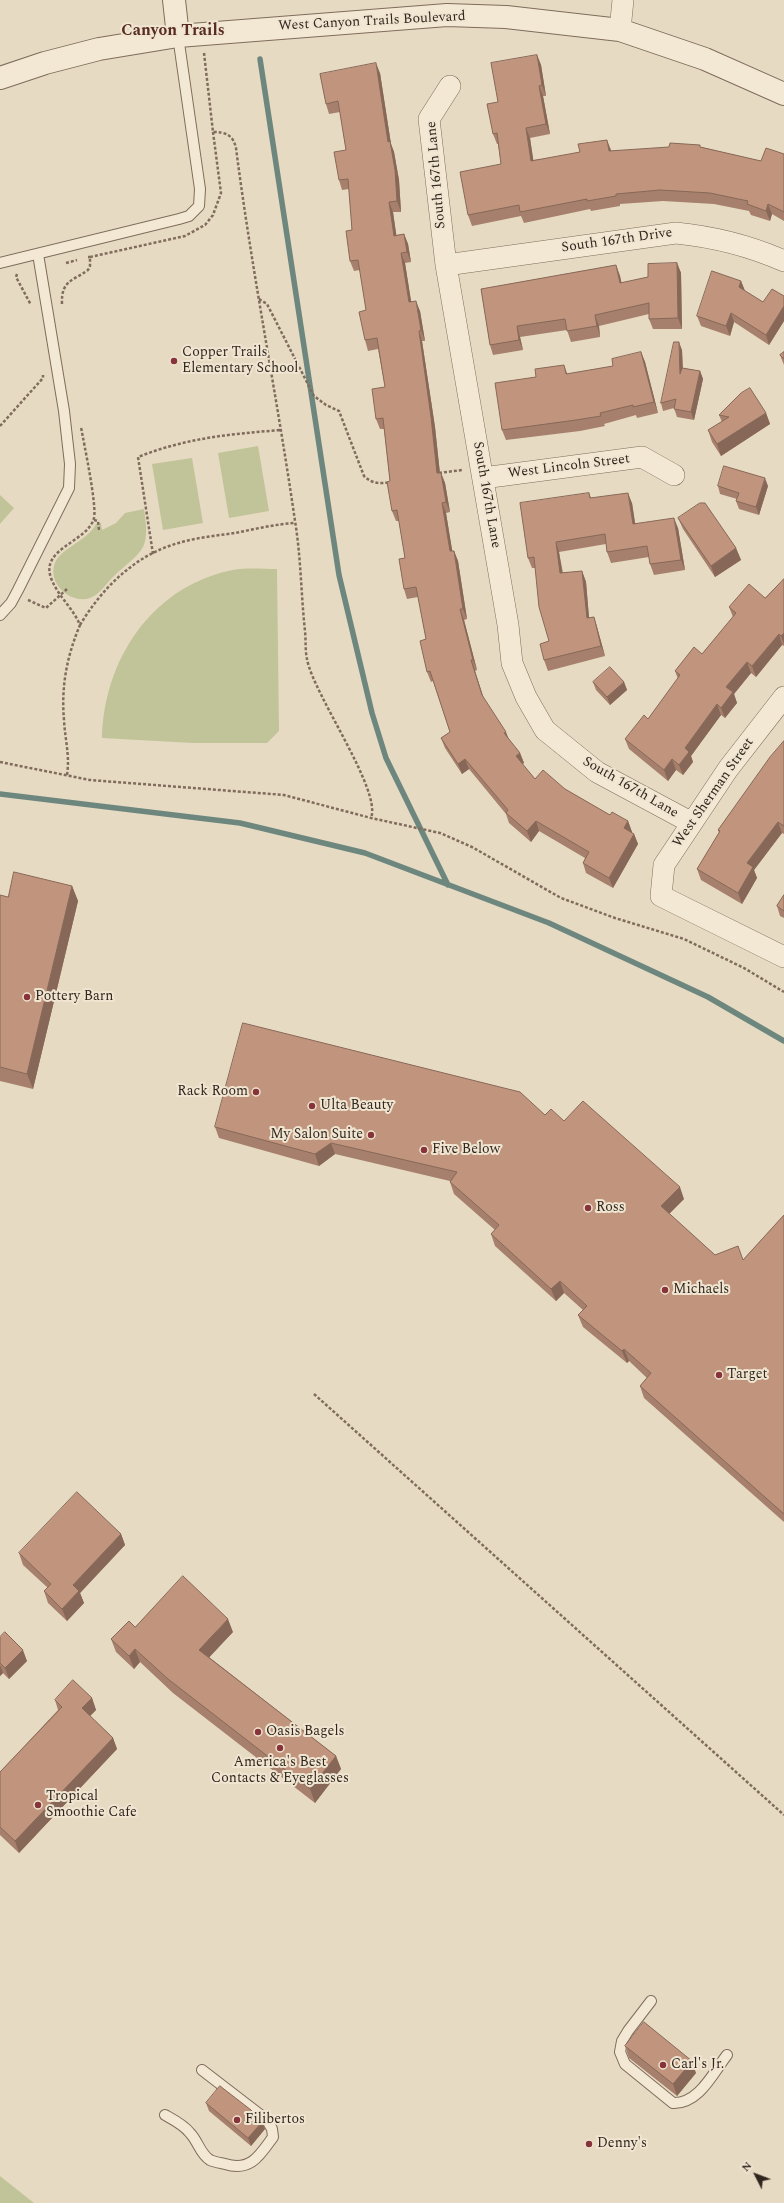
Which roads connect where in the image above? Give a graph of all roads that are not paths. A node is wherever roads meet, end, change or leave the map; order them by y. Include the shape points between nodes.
1 (174, 0) edge
2 (623, 0) edge
3 (620, 30) junction
4 (178, 36) junction
5 (0, 78) edge
6 (450, 86) dead end
7 (784, 94) edge
8 (38, 254) junction
9 (784, 261) edge
10 (0, 263) edge
11 (446, 265) junction
12 (482, 472) junction
13 (674, 475) dead end
14 (0, 615) edge
15 (784, 697) edge
16 (692, 823) junction
17 (784, 958) edge
18 (651, 2001) dead end
19 (727, 2055) dead end
20 (202, 2070) dead end
21 (165, 2115) dead end

1 - 4 street
2 - 3 street
3 - 4 street, West Canyon Trails Boulevard via 506,17 448,15
3 - 7 street, West Canyon Trails Boulevard via 705,59
4 - 5 street, West Canyon Trails Boulevard via 99,49 44,63
4 - 8 lane via 200,189 199,206 189,216 179,219
6 - 11 street, South 167th Lane via 430,119
8 - 10 lane
8 - 14 lane via 64,410 71,476 69,488 18,590
9 - 11 street, South 167th Drive via 757,249 711,236 676,233
11 - 12 street, South 167th Lane
12 - 13 street, West Lincoln Street via 642,457
12 - 16 street, South 167th Lane via 512,663 526,697 546,730 597,772
15 - 16 street, West Sherman Street via 728,769
16 - 17 street, West Sherman Street via 664,864 661,896
18 - 19 lane via 628,2031 622,2041 620,2052 625,2064 673,2102 683,2103 696,2096
20 - 21 lane via 267,2120 273,2137 256,2160 247,2166 229,2166 210,2160 191,2133

